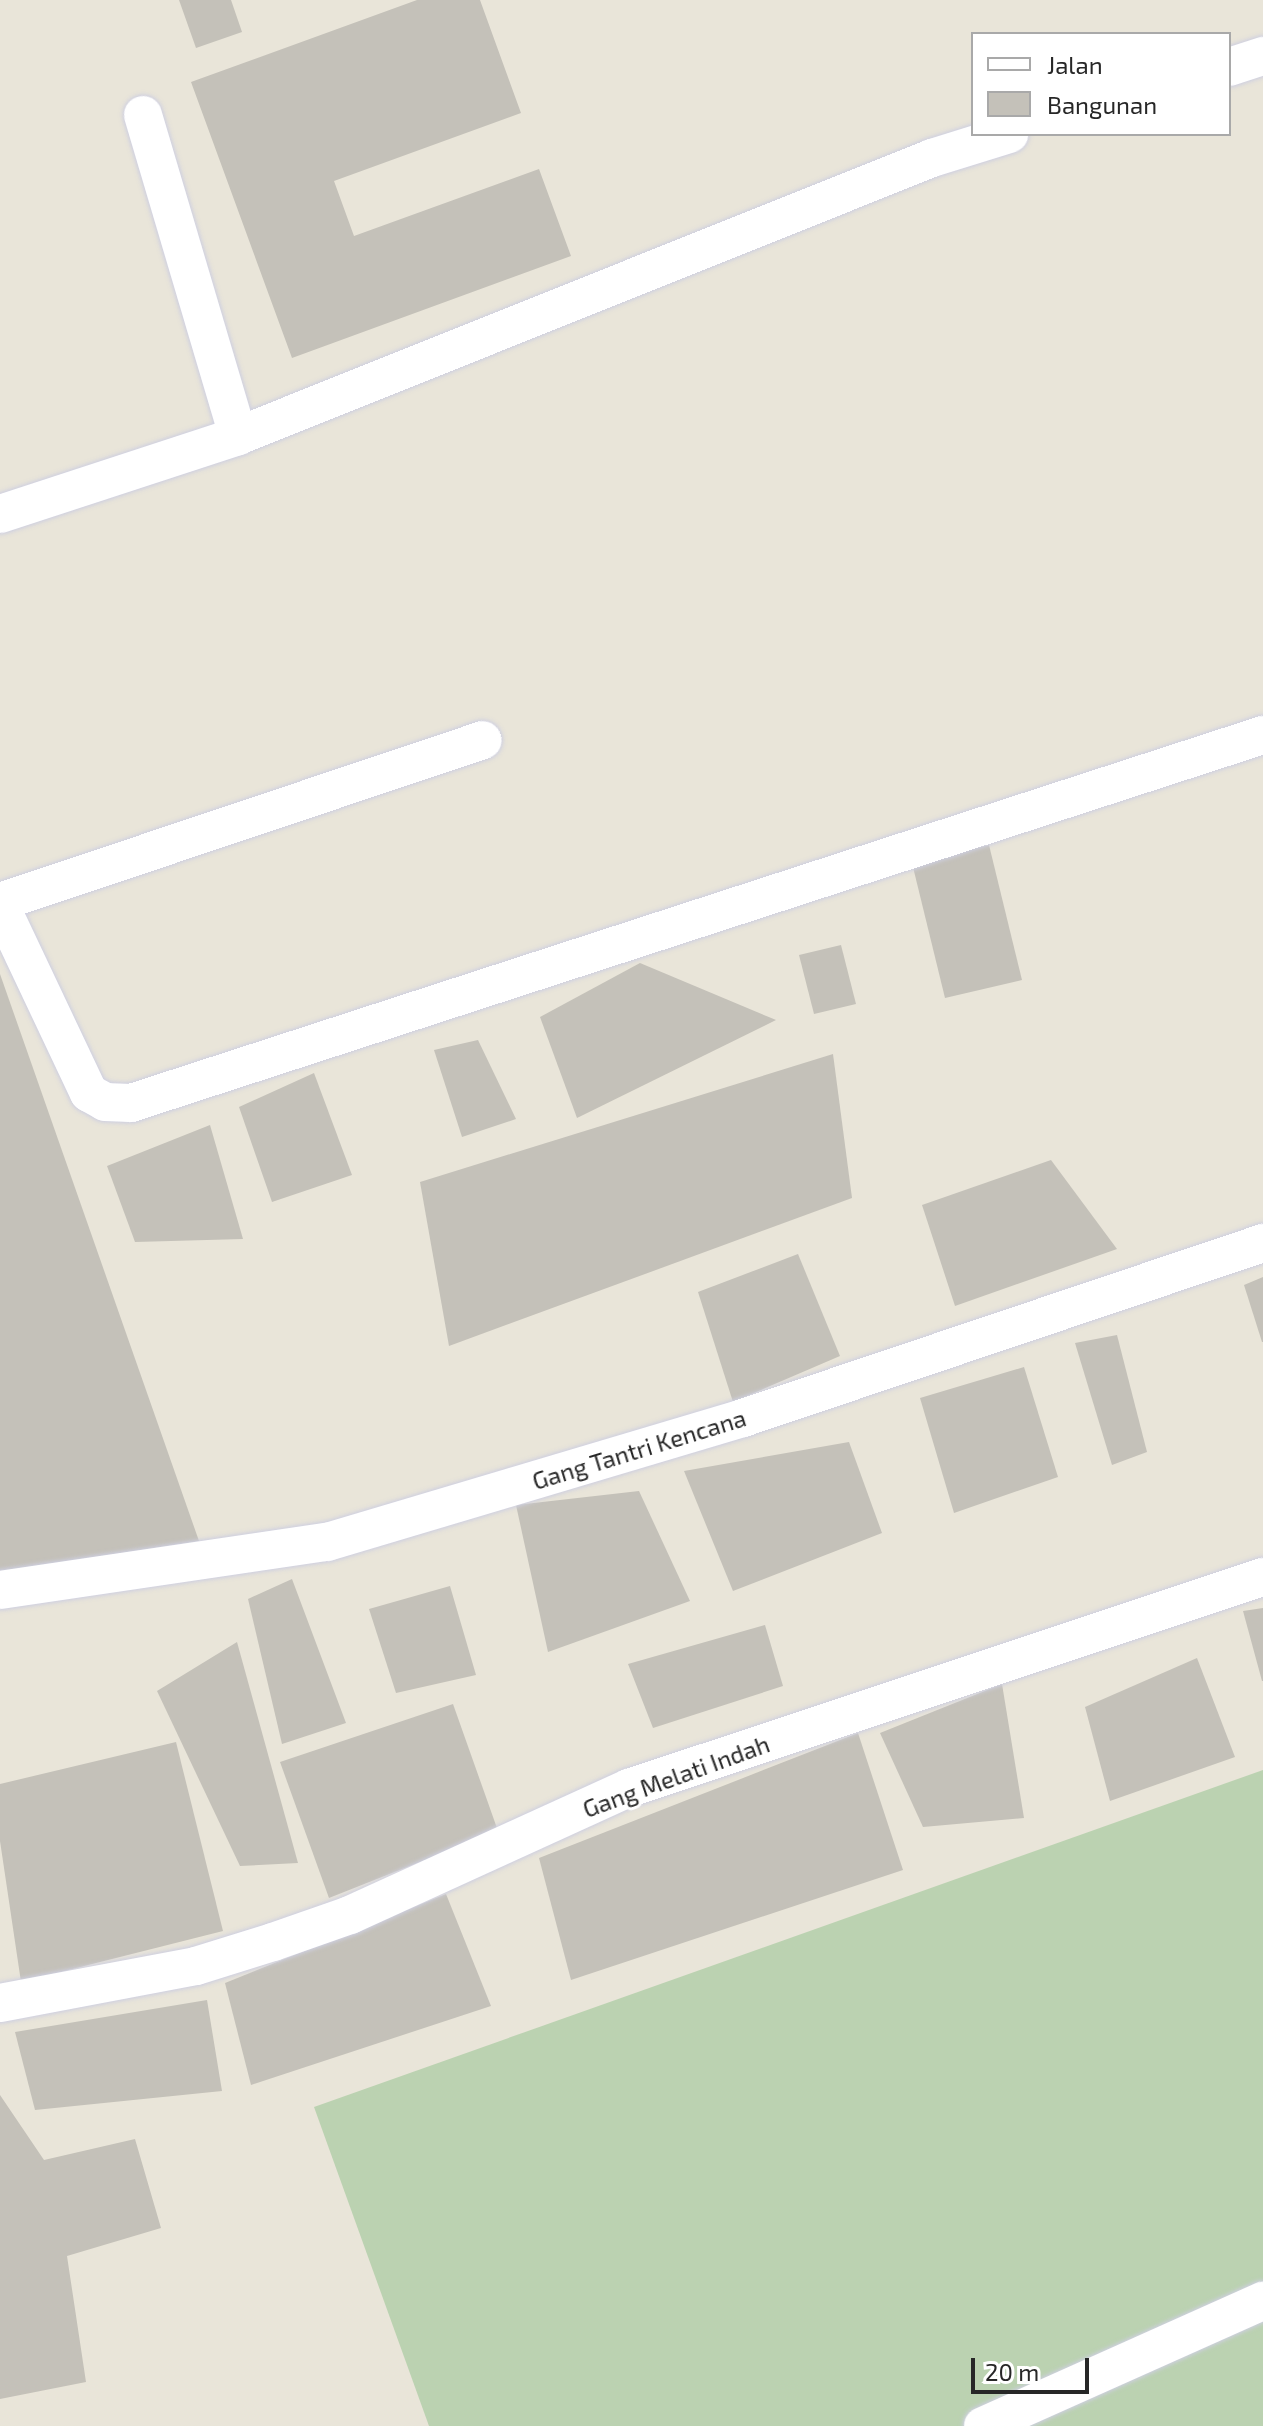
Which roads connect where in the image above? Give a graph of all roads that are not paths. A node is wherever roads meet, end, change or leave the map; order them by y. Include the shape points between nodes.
1 (1263, 56) edge
2 (1231, 66) edge
3 (143, 115) dead end
4 (1003, 136) edge
5 (238, 436) junction
6 (0, 514) edge
7 (1263, 735) edge
8 (483, 740) dead end
9 (0, 904) edge
10 (1263, 1243) edge
11 (1263, 1577) edge
12 (0, 1590) edge
13 (0, 2003) edge
14 (1263, 2301) edge
15 (983, 2426) edge

1 - 2 street
3 - 5 street
4 - 5 street via 932,158
5 - 6 street
7 - 9 street via 131,1103 105,1102 89,1093
8 - 9 street
10 - 12 street, Gang Tantri Kencana via 743,1418 327,1542
11 - 13 street, Gang Melati Indah via 629,1788 350,1915 273,1942 196,1966
14 - 15 street

